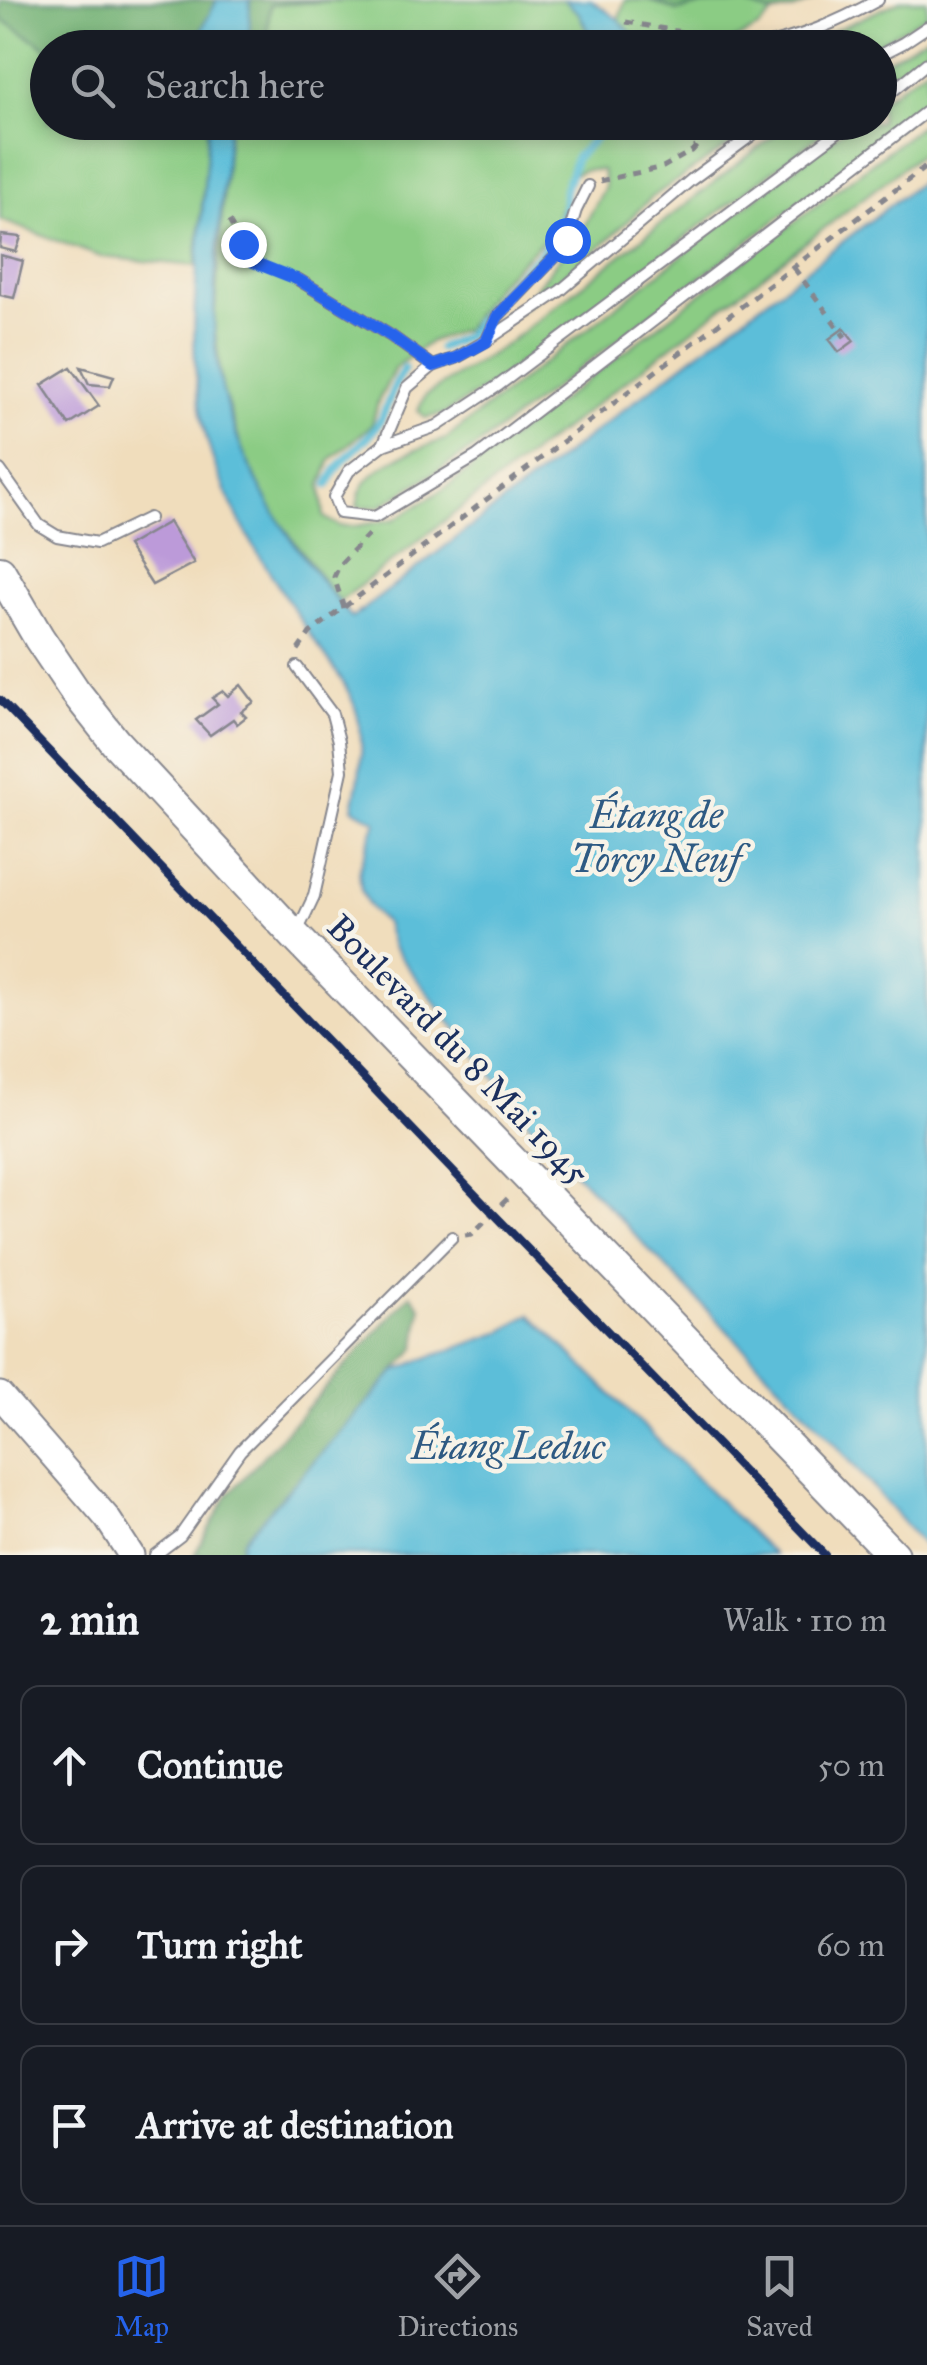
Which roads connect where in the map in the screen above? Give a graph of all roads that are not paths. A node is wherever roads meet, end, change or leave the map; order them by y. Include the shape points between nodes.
1 (878, 0) edge
2 (927, 27) edge
3 (817, 30) edge
4 (897, 46) edge
5 (927, 63) edge
6 (897, 88) edge
7 (927, 111) edge
8 (897, 134) edge
9 (745, 140) edge
10 (827, 140) edge
11 (889, 140) edge
12 (588, 186) road end
13 (299, 280) road end
14 (486, 342) junction
15 (433, 366) junction
16 (384, 445) junction
17 (0, 470) edge
18 (149, 518) dead end
19 (0, 571) edge
20 (297, 667) dead end
21 (295, 936) junction
22 (452, 1237) road end
23 (0, 1395) edge
24 (131, 1555) edge
25 (155, 1555) edge
26 (894, 1555) edge

1 - 3 lane
2 - 4 lane
5 - 6 lane
7 - 8 lane
9 - 14 lane
10 - 16 lane via 499,385 436,426
11 - 16 lane via 477,456 375,516 340,513 334,497 348,471
12 - 14 lane via 567,240 497,317
13 - 15 lane
14 - 15 lane
15 - 16 lane via 406,388
17 - 18 lane via 38,525 56,536 97,542
19 - 21 main road, Boulevard du 8 Mai 1945 via 39,638 115,742
20 - 21 lane via 332,714 342,771 314,896
21 - 26 main road, Boulevard du 8 Mai 1945
22 - 25 lane via 240,1451 180,1536
23 - 24 street

